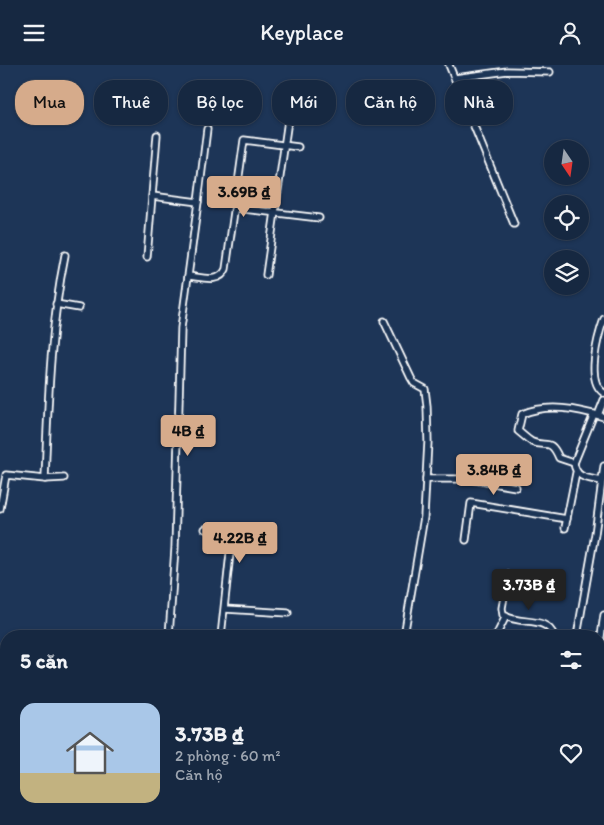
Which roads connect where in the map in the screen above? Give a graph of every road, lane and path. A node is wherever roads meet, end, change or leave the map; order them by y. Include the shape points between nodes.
1 (449, 65) edge
2 (550, 72) dead end
3 (454, 78) junction
4 (287, 125) edge
5 (207, 129) dead end
6 (157, 135) dead end
7 (284, 146) junction
8 (298, 147) dead end
9 (152, 196) junction
10 (198, 202) junction
11 (235, 208) junction
12 (275, 213) junction
13 (319, 218) dead end
14 (514, 225) dead end
15 (66, 255) dead end
16 (146, 257) dead end
17 (266, 275) dead end
18 (188, 276) junction
19 (56, 304) junction
20 (80, 308) dead end
21 (604, 319) edge
22 (384, 321) dead end
23 (604, 393) edge
24 (604, 400) edge
25 (599, 415) edge
26 (574, 463) junction
27 (604, 466) edge
28 (576, 473) junction
29 (64, 478) dead end
30 (45, 479) junction
31 (426, 479) junction
32 (602, 481) junction
33 (516, 487) dead end
34 (0, 509) edge
35 (566, 519) junction
36 (565, 528) dead end
37 (205, 529) dead end
38 (466, 540) dead end
39 (508, 575) dead end
40 (225, 609) junction
41 (288, 613) dead end
42 (604, 615) edge
43 (506, 616) junction
44 (169, 630) edge
45 (223, 630) edge
46 (405, 630) edge
47 (499, 630) edge
48 (551, 630) edge
49 (578, 630) edge
50 (602, 630) edge

1 - 3 street
2 - 3 street via 512,70
3 - 14 street
4 - 7 street
5 - 10 street
6 - 9 street
7 - 8 street
7 - 11 street via 244,139
7 - 12 street
9 - 10 street
9 - 16 street
10 - 18 street
11 - 12 street
11 - 18 street via 224,273 214,279
12 - 13 street
12 - 17 street
15 - 19 street
18 - 44 street via 181,328
19 - 20 street
19 - 30 street
21 - 23 street via 594,369 595,383
22 - 31 street via 414,383 425,389 428,415
24 - 25 street
25 - 26 street
25 - 26 street via 548,407 522,414 518,431 533,442 550,445 559,458
26 - 28 street
27 - 32 street
28 - 32 street
28 - 35 street
29 - 30 street
30 - 34 street via 6,475
31 - 33 street via 469,479
31 - 46 street via 424,517
32 - 49 street
35 - 36 street
35 - 38 street via 471,503
37 - 40 street via 226,531 232,535
39 - 43 street via 502,609
40 - 41 street
40 - 45 street
42 - 50 street
43 - 47 street
43 - 48 street via 512,620 547,625

